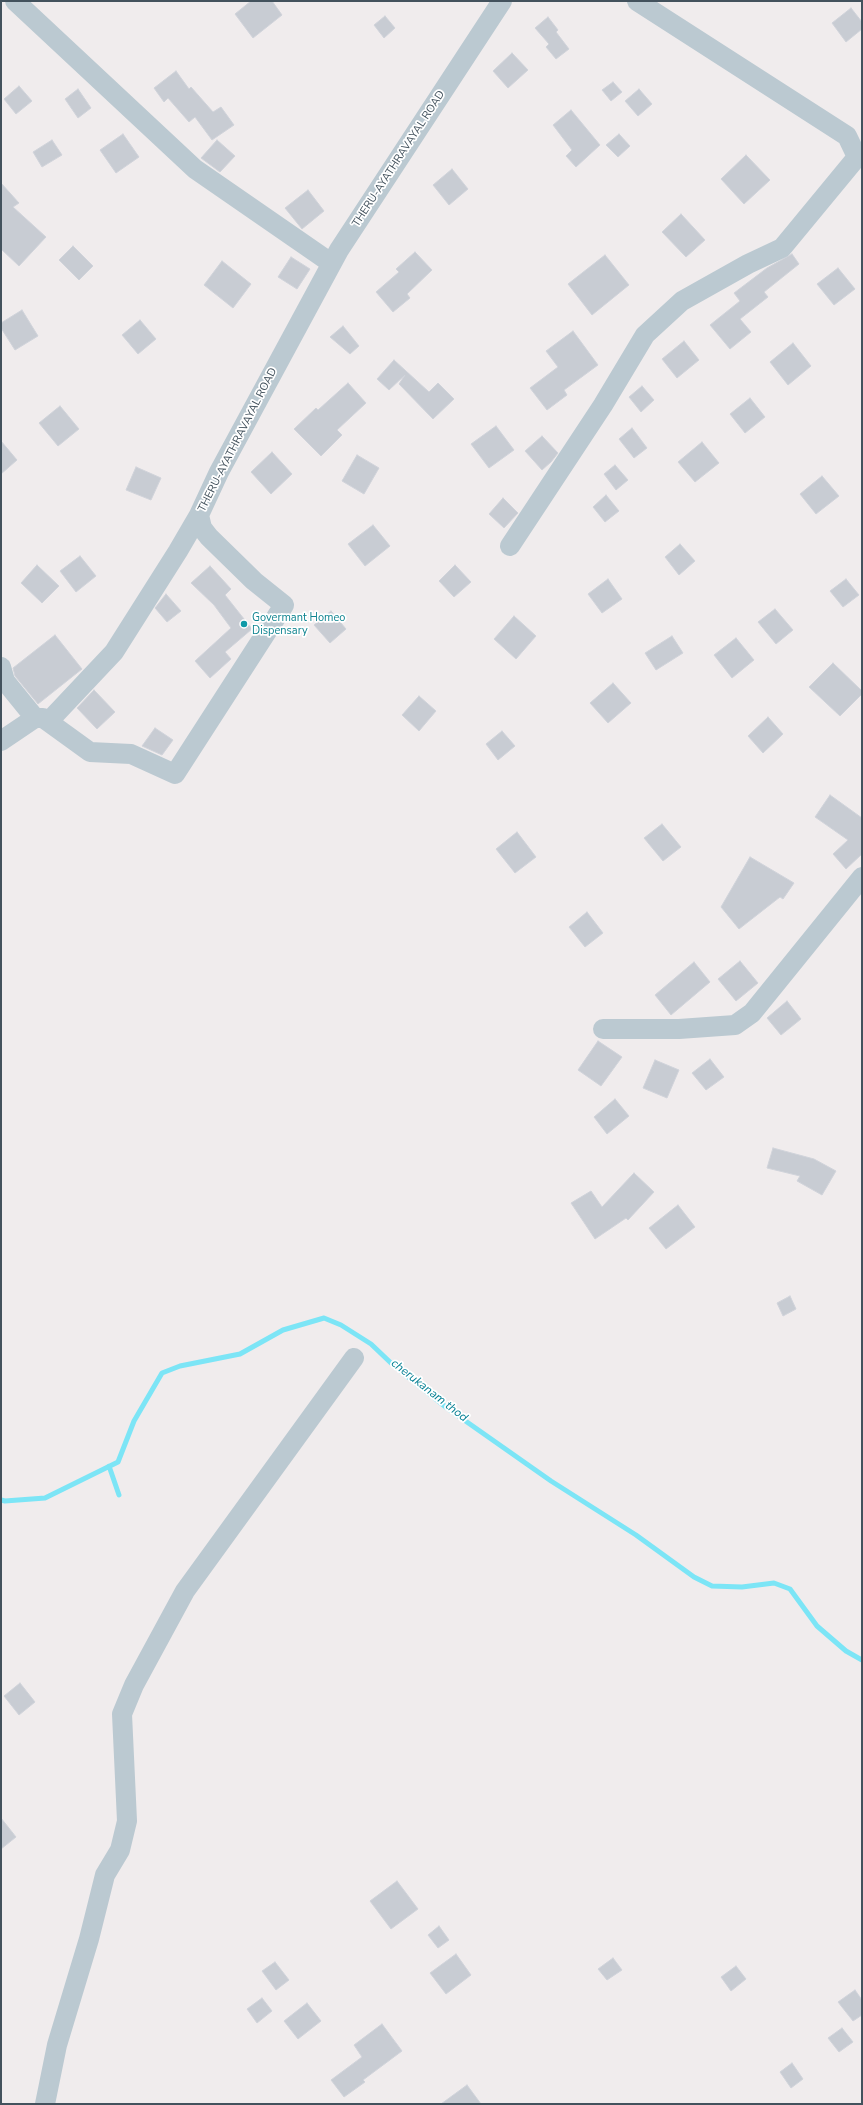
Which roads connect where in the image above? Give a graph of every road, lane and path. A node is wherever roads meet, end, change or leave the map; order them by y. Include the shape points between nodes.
1 (15, 1) edge
2 (502, 1) edge
3 (637, 1) edge
4 (859, 156) edge
5 (331, 263) junction
6 (199, 515) junction
7 (510, 546) dead end
8 (1, 667) edge
9 (42, 720) junction
10 (1, 741) edge
11 (862, 877) edge
12 (603, 1028) dead end
13 (354, 1358) dead end
14 (45, 2104) edge

1 - 5 street via 195,169
2 - 5 street, THERU-AYATHRAVAYAL ROAD
3 - 4 street via 847,136
4 - 7 street via 782,248 682,301 645,335 603,405
5 - 6 street, THERU-AYATHRAVAYAL ROAD via 219,472
6 - 9 street via 114,652
6 - 9 street, THERU-AYATHRAVAYAL ROAD via 202,528 209,537 254,581 284,605 175,774 131,754 90,752
8 - 9 street via 5,681
9 - 10 street
11 - 12 street via 756,1008 735,1025 679,1029
13 - 14 street via 185,1591 134,1685 122,1714 127,1821 120,1850 105,1875 57,2045

